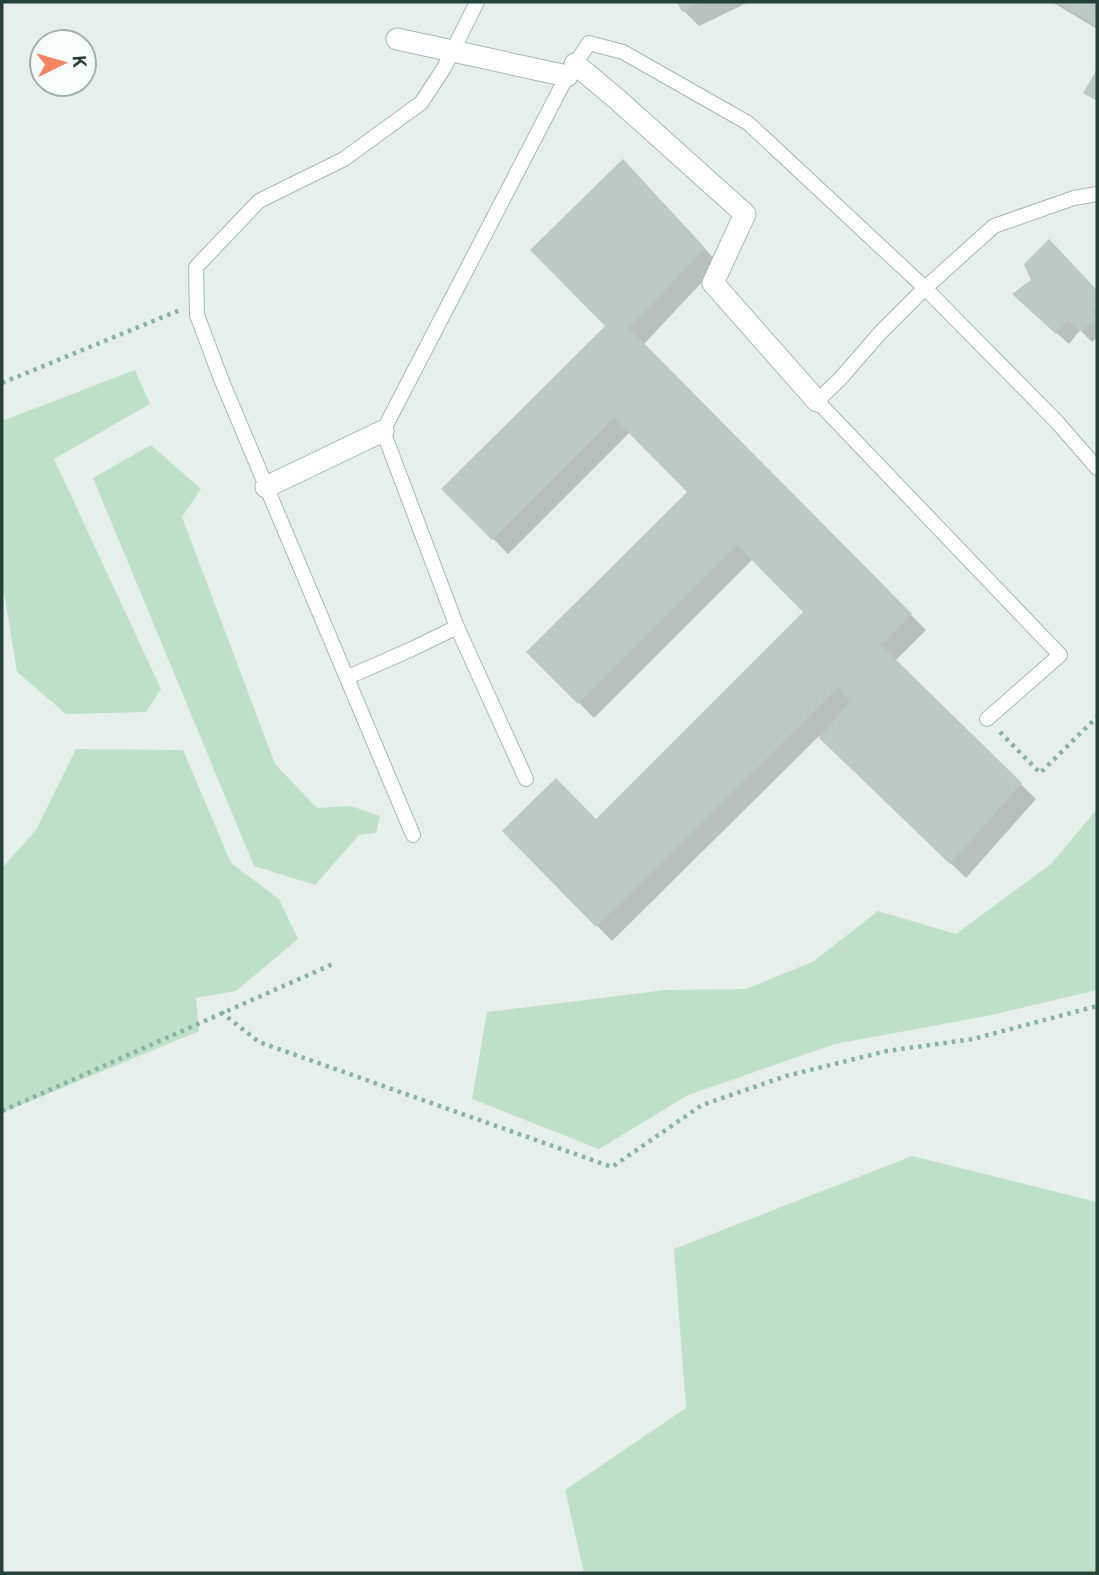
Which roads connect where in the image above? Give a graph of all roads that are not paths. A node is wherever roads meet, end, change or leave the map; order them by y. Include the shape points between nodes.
1 (477, 2) edge
2 (397, 39) dead end
3 (453, 50) junction
4 (571, 70) junction
5 (1097, 194) edge
6 (925, 288) junction
7 (817, 401) junction
8 (383, 431) junction
9 (1097, 468) edge
10 (266, 486) junction
11 (457, 627) junction
12 (348, 677) junction
13 (987, 719) road end
14 (526, 779) dead end
15 (413, 835) dead end

1 - 3 lane
2 - 3 street
3 - 4 street
3 - 10 lane via 421,103 344,159 259,201 196,267 197,314
4 - 6 lane via 589,43 623,52 748,123
4 - 7 street via 618,100 745,214 713,283
4 - 8 lane
5 - 6 lane via 994,226
6 - 7 lane
6 - 9 lane
7 - 13 lane via 1060,655
8 - 10 street
8 - 11 lane
10 - 12 lane
11 - 12 lane
11 - 14 lane
12 - 15 lane

